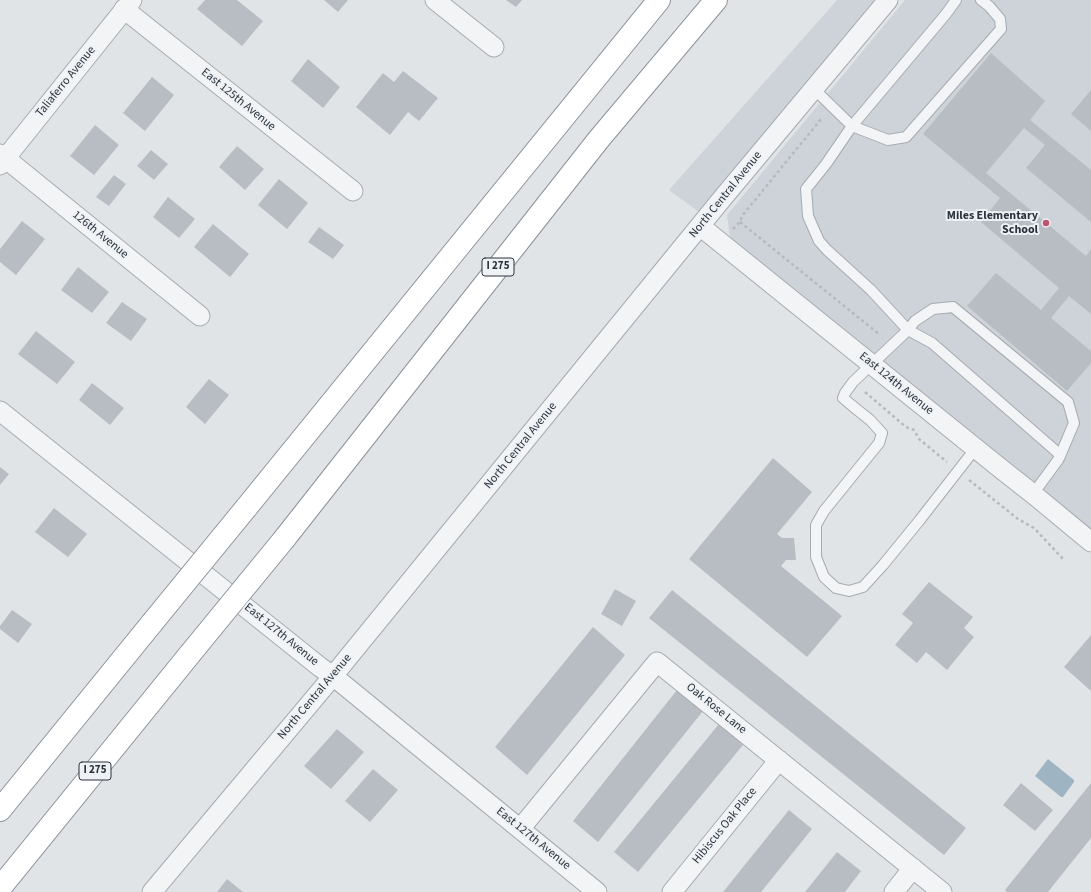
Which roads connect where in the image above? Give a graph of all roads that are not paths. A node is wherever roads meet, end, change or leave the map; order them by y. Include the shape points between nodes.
1 (435, 0) edge
2 (659, 0) edge
3 (716, 0) edge
4 (888, 0) edge
5 (956, 0) edge
6 (981, 0) edge
7 (128, 4) edge
8 (494, 47) dead end
9 (814, 89) junction
10 (852, 126) junction
11 (2, 159) edge
12 (353, 191) dead end
13 (700, 226) junction
14 (200, 316) dead end
15 (908, 330) junction
16 (872, 365) junction
17 (0, 411) edge
18 (975, 448) junction
19 (1060, 456) junction
20 (1033, 494) junction
21 (1091, 542) edge
22 (333, 676) junction
23 (779, 760) junction
24 (0, 810) edge
25 (520, 829) junction
26 (913, 868) junction
27 (0, 888) edge
28 (152, 892) edge
29 (597, 892) edge
30 (672, 892) edge
31 (894, 892) edge
32 (942, 892) edge

1 - 8 street
2 - 24 highway, bridge
3 - 27 highway, I 275, bridge via 599,139 285,538
4 - 9 street, North Central Avenue
5 - 10 lane
6 - 10 lane via 1000,18 1001,29 906,137 888,140
7 - 11 street, Taliaferro Avenue
7 - 12 street, East 125th Avenue
9 - 10 lane
9 - 13 street, North Central Avenue
10 - 15 lane via 806,189 808,216 819,241 871,290
11 - 14 street, 126th Avenue
13 - 16 street, East 124th Avenue
13 - 22 street, North Central Avenue
15 - 16 lane
15 - 19 lane via 932,343
15 - 19 lane via 915,321 933,309 953,307 1068,402 1074,423
16 - 18 street, East 124th Avenue
16 - 18 lane via 853,382 843,398 882,433 880,443 824,511 816,526 816,557 824,577 836,588 849,592 863,587 919,521
17 - 22 street, East 127th Avenue
18 - 20 street, East 124th Avenue
19 - 20 lane
20 - 21 street, East 124th Avenue
22 - 25 street, East 127th Avenue
22 - 28 street, North Central Avenue
23 - 25 street, Oak Rose Lane via 658,662
23 - 26 street, Oak Rose Lane
23 - 30 street, Hibiscus Oak Place
25 - 29 street, East 127th Avenue
26 - 31 street
26 - 32 street, Oak Rose Lane

